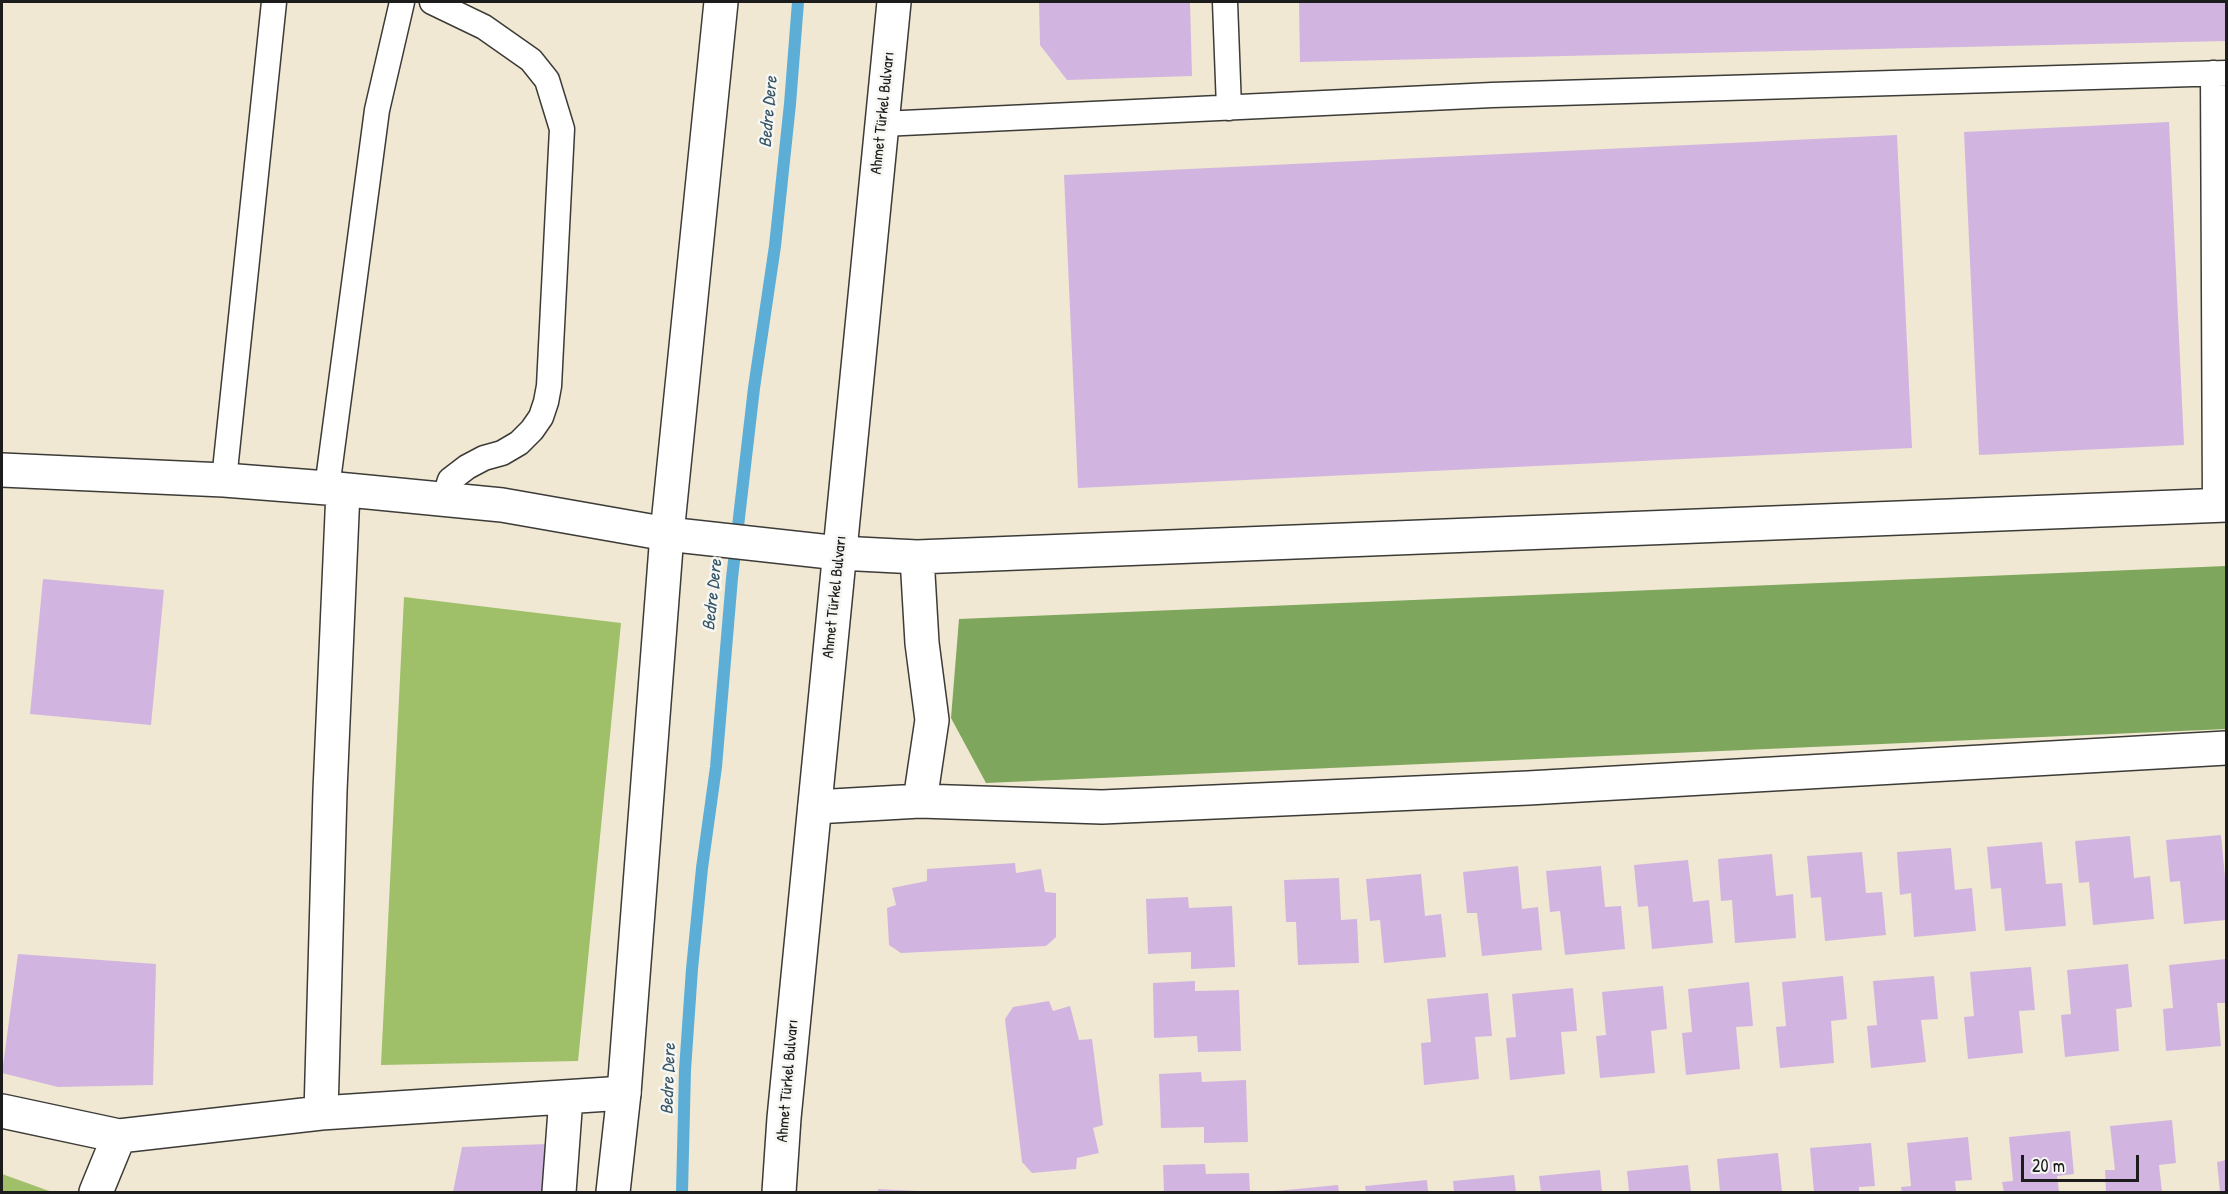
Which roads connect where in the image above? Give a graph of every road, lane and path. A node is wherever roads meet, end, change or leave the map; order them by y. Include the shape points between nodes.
1 (274, 2) edge
2 (402, 2) edge
3 (432, 2) edge
4 (721, 2) edge
5 (894, 2) edge
6 (1225, 2) edge
7 (2220, 73) edge
8 (1229, 108) junction
9 (882, 124) junction
10 (2, 470) edge
11 (224, 480) junction
12 (335, 489) junction
13 (444, 500) junction
14 (2221, 505) edge
15 (682, 536) junction
16 (839, 553) junction
17 (916, 557) junction
18 (2226, 747) edge
19 (920, 801) junction
20 (815, 807) junction
21 (624, 1093) junction
22 (566, 1097) junction
23 (2, 1111) edge
24 (321, 1113) junction
25 (119, 1136) junction
26 (96, 1192) edge
27 (559, 1192) edge
28 (613, 1192) edge
29 (779, 1192) edge

1 - 11 lane
2 - 12 lane via 377,110
3 - 13 lane via 484,27 531,60 547,80 562,129 546,402 541,417 519,443 467,466 450,480
4 - 15 street
5 - 9 street, Ahmet Türkel Bulvarı
6 - 8 lane
7 - 8 lane via 1504,95
7 - 14 lane
8 - 9 lane
9 - 16 street, Ahmet Türkel Bulvarı
10 - 11 street
11 - 12 street
12 - 13 street
12 - 24 street
13 - 15 street via 502,505
14 - 17 street
15 - 16 street
15 - 21 street
16 - 17 street
16 - 20 street, Ahmet Türkel Bulvarı
17 - 19 street via 932,720
18 - 19 street via 1528,788 1102,807
19 - 20 street
20 - 29 street, Ahmet Türkel Bulvarı
21 - 22 street
21 - 28 street
22 - 24 street
22 - 27 street
23 - 25 street
24 - 25 street
25 - 26 street

